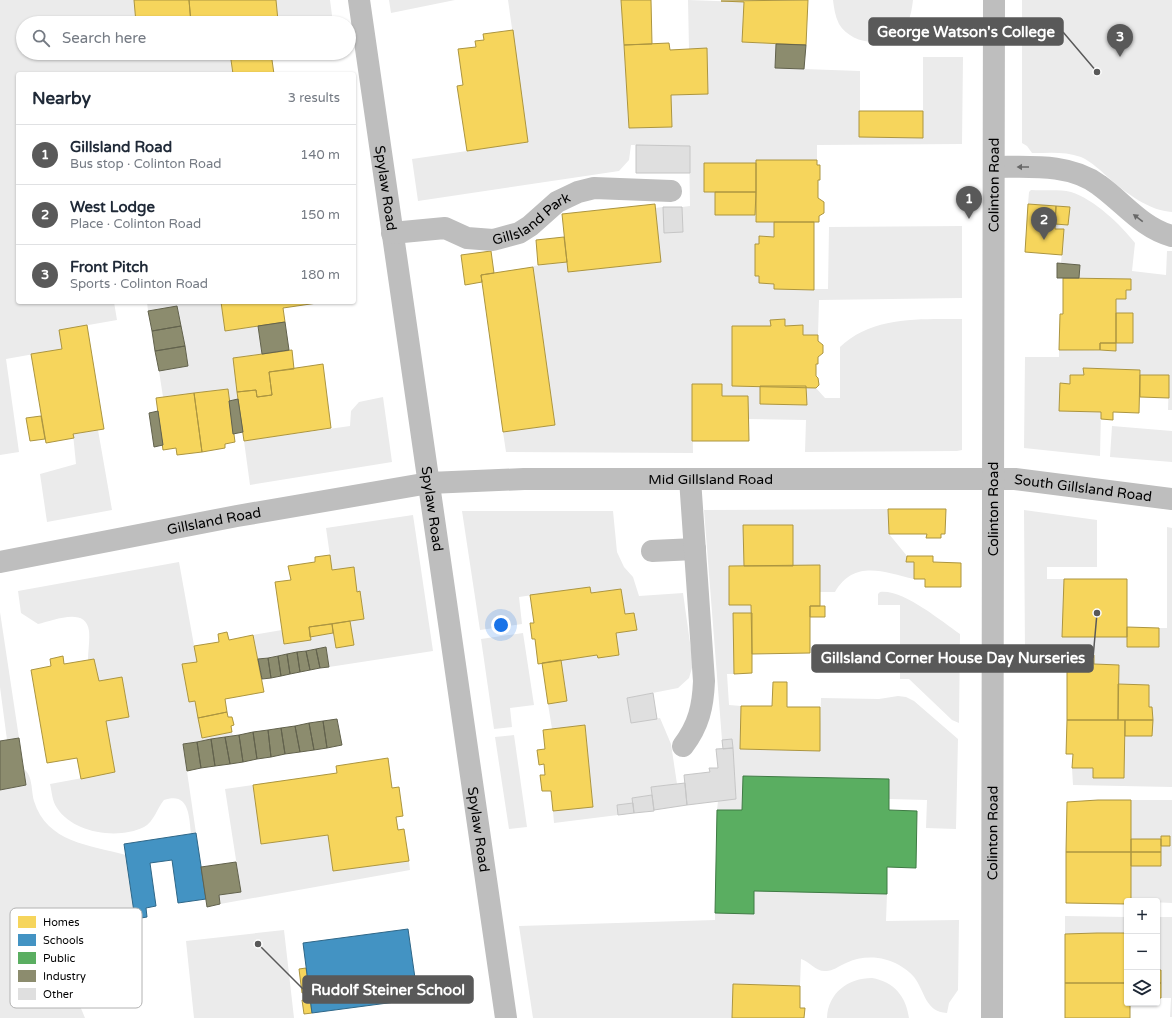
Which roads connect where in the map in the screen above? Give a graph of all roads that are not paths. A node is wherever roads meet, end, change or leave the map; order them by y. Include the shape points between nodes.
1 (359, 0) edge
2 (994, 0) edge
3 (994, 167) junction
4 (671, 191) dead end
5 (392, 233) junction
6 (1172, 236) edge
7 (690, 479) junction
8 (993, 480) junction
9 (429, 484) junction
10 (1172, 499) edge
11 (695, 549) junction
12 (652, 551) dead end
13 (0, 562) edge
14 (683, 746) dead end
15 (506, 1018) edge
16 (992, 1018) edge

1 - 5 street, Spylaw Road
2 - 3 street, Colinton Road
6 -> 3 street via 1140,220 1099,184 1079,174 1048,168
3 - 8 street, Colinton Road
4 - 5 street, Gillsland Park via 594,188 578,192 557,202 519,233 493,240 467,238 445,228
5 - 9 street, Spylaw Road
7 - 8 street, Mid Gillsland Road
7 - 9 street, Mid Gillsland Road via 524,479
7 - 11 street
8 - 10 street, South Gillsland Road via 1015,479
8 - 16 street, Colinton Road
9 - 13 street, Gillsland Road via 237,516
9 - 15 street, Spylaw Road
11 - 12 street
11 - 14 street via 704,697 696,726

